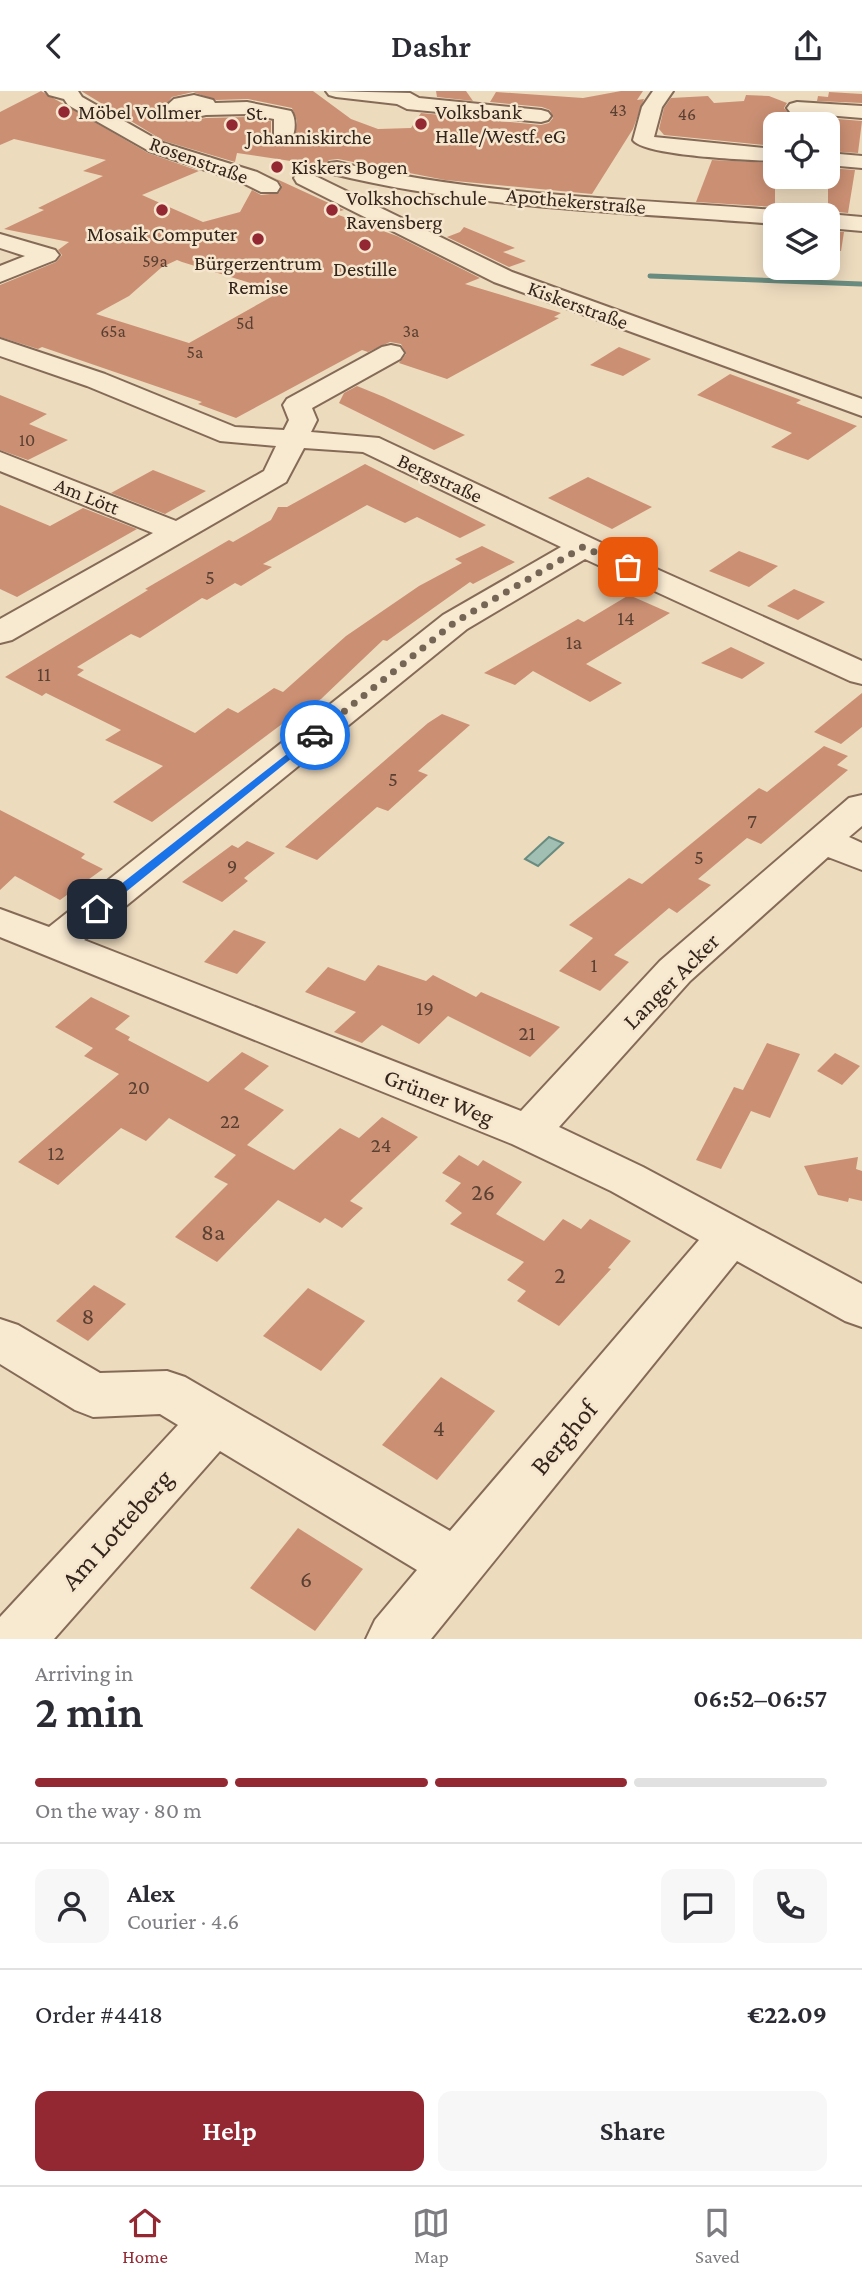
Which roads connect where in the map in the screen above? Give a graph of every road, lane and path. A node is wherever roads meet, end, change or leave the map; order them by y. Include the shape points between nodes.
1 (260, 91) edge
2 (663, 91) edge
3 (70, 92) edge
4 (323, 99) edge
5 (238, 108) junction
6 (797, 108) edge
7 (206, 109) dead end
8 (862, 112) edge
9 (541, 116) dead end
10 (763, 154) edge
11 (840, 160) edge
12 (862, 162) edge
13 (337, 168) dead end
14 (305, 178) dead end
15 (269, 187) dead end
16 (763, 215) edge
17 (840, 222) edge
18 (862, 224) edge
19 (0, 241) edge
20 (0, 275) edge
21 (0, 347) edge
22 (391, 353) dead end
23 (862, 408) edge
24 (295, 439) junction
25 (0, 461) edge
26 (175, 531) junction
27 (583, 547) junction
28 (8, 619) edge
29 (862, 674) edge
30 (862, 806) edge
31 (824, 840) junction
32 (862, 859) edge
33 (0, 922) edge
34 (55, 943) junction
35 (528, 1132) junction
36 (731, 1235) junction
37 (862, 1307) edge
38 (0, 1339) edge
39 (216, 1419) junction
40 (456, 1564) junction
41 (17, 1639) edge
42 (395, 1639) edge

1 - 5 street
2 - 10 street via 652,107 643,140 655,145
3 - 15 street, Rosenstraße via 75,101 156,147
4 - 5 street via 284,125
4 - 9 street via 410,99 407,103
5 - 7 street
6 - 8 street
11 - 12 street
13 - 16 street, Apothekerstraße via 499,195
14 - 23 street, Kiskerstraße via 503,277
17 - 18 street
19 - 20 street via 47,255
21 - 24 street, Bergstraße via 230,435
22 - 24 street via 297,405 303,420
24 - 26 street via 276,476
24 - 27 street, Bergstraße via 369,444
25 - 26 street, Am Lött
26 - 28 street
27 - 29 street, Bergstraße
27 - 34 street via 455,622
30 - 31 street, Langer Acker
31 - 32 street
31 - 35 street, Langer Acker via 675,971
33 - 34 street, Grüner Weg
34 - 35 street, Grüner Weg
35 - 36 street, Grüner Weg
36 - 37 street, Grüner Weg
36 - 40 street, Berghof
38 - 39 street via 93,1395 167,1392
39 - 40 street
39 - 41 street, Am Lotteberg
40 - 42 street, Berghof

